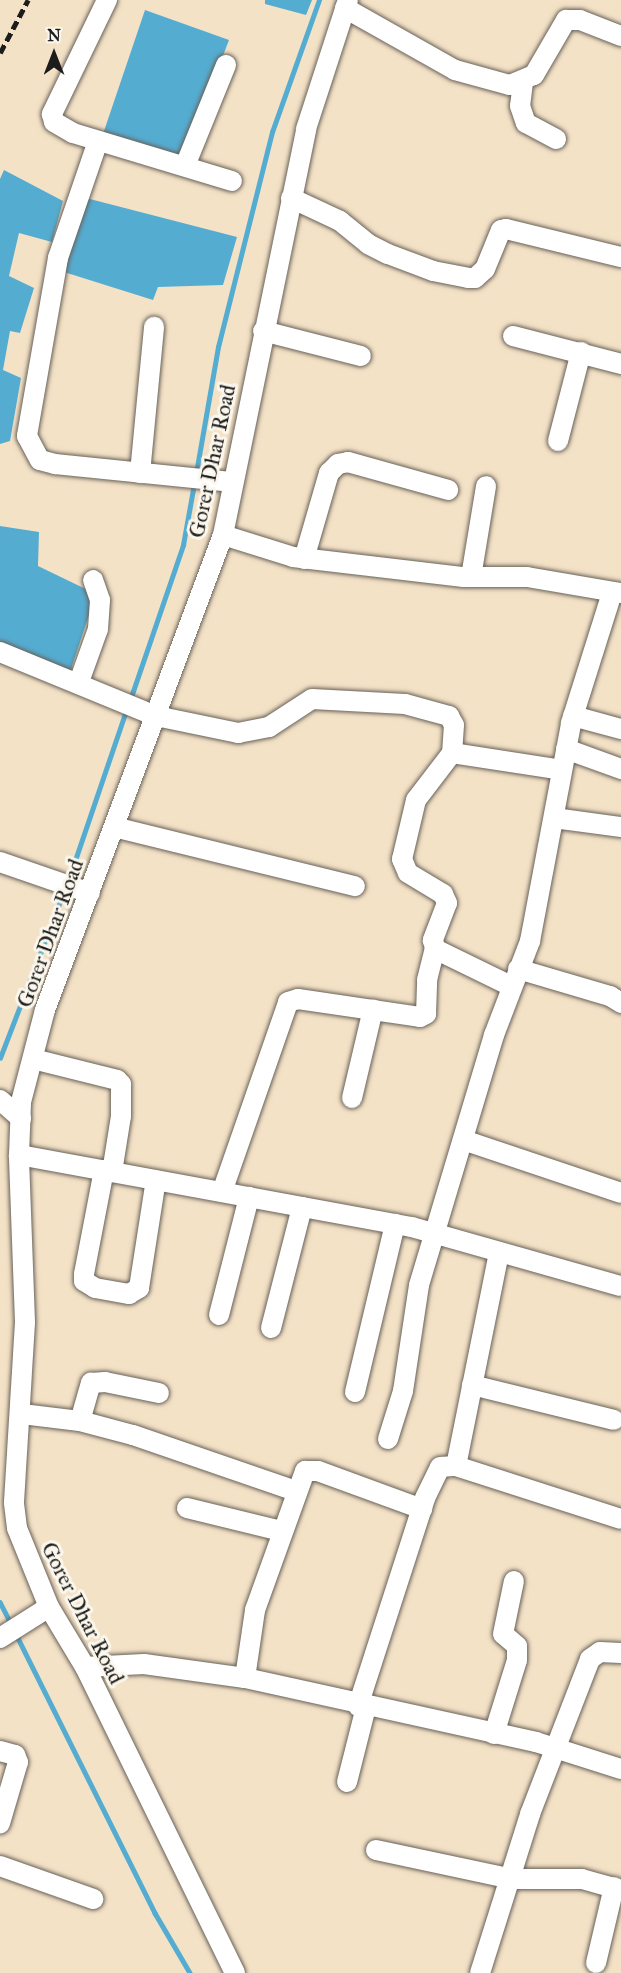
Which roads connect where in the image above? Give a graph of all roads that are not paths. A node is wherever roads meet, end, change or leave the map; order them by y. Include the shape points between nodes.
1 (107, 0) edge
2 (346, 4) edge
3 (621, 36) edge
4 (226, 64) dead end
5 (523, 82) junction
6 (556, 139) dead end
7 (98, 141) junction
8 (185, 166) junction
9 (232, 182) dead end
10 (291, 198) junction
11 (621, 257) edge
12 (154, 327) dead end
13 (263, 331) junction
14 (513, 336) dead end
15 (581, 352) junction
16 (361, 356) dead end
17 (621, 364) edge
18 (558, 441) dead end
19 (140, 473) junction
20 (233, 482) junction
21 (486, 486) dead end
22 (448, 490) dead end
23 (223, 535) junction
24 (304, 559) junction
25 (471, 577) junction
26 (93, 579) dead end
27 (616, 593) edge
28 (0, 652) edge
29 (78, 682) junction
30 (156, 716) junction
31 (573, 716) junction
32 (621, 729) edge
33 (566, 748) junction
34 (452, 753) junction
35 (621, 769) edge
36 (562, 770) junction
37 (554, 818) junction
38 (114, 827) junction
39 (621, 827) edge
40 (0, 862) edge
41 (355, 886) dead end
42 (74, 887) junction
43 (435, 949) junction
44 (515, 977) junction
45 (621, 1003) edge
46 (373, 1009) junction
47 (33, 1059) junction
48 (352, 1098) dead end
49 (2, 1102) edge
50 (21, 1118) junction
51 (463, 1140) junction
52 (19, 1155) junction
53 (108, 1171) junction
54 (156, 1180) junction
55 (222, 1192) junction
56 (621, 1193) edge
57 (249, 1197) junction
58 (302, 1207) junction
59 (395, 1224) junction
60 (435, 1234) junction
61 (499, 1252) junction
62 (621, 1286) edge
63 (219, 1315) dead end
64 (272, 1328) dead end
65 (472, 1385) junction
66 (355, 1392) dead end
67 (159, 1393) dead end
68 (22, 1414) junction
69 (614, 1420) dead end
70 (80, 1421) junction
71 (388, 1439) dead end
72 (456, 1466) junction
73 (296, 1491) junction
74 (187, 1508) dead end
75 (422, 1509) junction
76 (621, 1519) edge
77 (281, 1530) junction
78 (514, 1581) dead end
79 (49, 1607) junction
80 (4, 1635) edge
81 (621, 1653) edge
82 (84, 1667) junction
83 (245, 1678) junction
84 (362, 1707) junction
85 (494, 1734) junction
86 (556, 1748) junction
87 (0, 1751) edge
88 (621, 1769) edge
89 (347, 1782) dead end
90 (0, 1823) edge
91 (376, 1850) dead end
92 (0, 1866) edge
93 (513, 1879) junction
94 (618, 1889) edge
95 (93, 1899) dead end
96 (596, 1963) dead end
97 (235, 1973) edge
98 (480, 1973) edge

1 - 7 street via 52,114 63,128
2 - 5 street via 455,70 490,82
2 - 10 street, Gorer Dhar Road via 306,129
3 - 5 street via 580,20 566,20 544,61
4 - 8 street
5 - 6 street via 520,106 526,123
7 - 8 street
7 - 19 street via 62,245 27,436 40,460
8 - 9 street
10 - 11 street via 340,221 368,244 388,254 433,271 468,278 475,278 484,269 501,230 506,229
10 - 13 street, Gorer Dhar Road
12 - 19 street
13 - 16 street
13 - 20 street, Gorer Dhar Road
14 - 15 street
15 - 17 street
15 - 18 street
19 - 20 street
20 - 23 street, Gorer Dhar Road
21 - 25 street
22 - 24 street via 348,462 338,464 329,473
23 - 24 street
23 - 30 street, Gorer Dhar Road
24 - 25 street
25 - 27 street via 527,577
26 - 29 street via 100,600 98,629
27 - 31 street
28 - 29 street
29 - 30 street
30 - 34 street via 252,732 269,727 312,699 405,704 449,716 454,725
30 - 38 street, Gorer Dhar Road
31 - 32 street
31 - 33 street
33 - 35 street
33 - 36 street
34 - 36 street
34 - 43 street via 426,782 416,800 402,848 408,873 443,894 447,903 433,940
36 - 37 street
37 - 39 street
37 - 44 street via 538,912
38 - 41 street
38 - 42 street, Gorer Dhar Road
40 - 42 street
42 - 47 street, Gorer Dhar Road
43 - 44 street
43 - 46 street via 427,980 426,1014 420,1017
44 - 45 street via 610,996
44 - 51 street
46 - 48 street
46 - 55 street via 298,999 282,1008
47 - 50 street, Gorer Dhar Road
47 - 53 street via 121,1084 121,1116
49 - 50 street
50 - 52 street, Gorer Dhar Road
51 - 56 street
51 - 60 street
52 - 53 street
52 - 68 street, Gorer Dhar Road via 25,1322
53 - 54 street
53 - 54 street via 84,1274 84,1281 95,1288 129,1294 140,1288
54 - 55 street
55 - 57 street
57 - 58 street
57 - 63 street
58 - 59 street
58 - 64 street
59 - 60 street
59 - 66 street
60 - 61 street
60 - 71 street via 419,1285 403,1391
61 - 62 street
61 - 65 street
65 - 69 street
65 - 72 street
67 - 70 street via 105,1382 91,1383
68 - 70 street
68 - 79 street, Gorer Dhar Road via 14,1502 17,1528
70 - 73 street
72 - 75 street via 440,1467
72 - 76 street
73 - 75 street via 300,1478 310,1469
73 - 77 street
74 - 77 street
75 - 84 street
77 - 83 street via 255,1610
78 - 85 street via 503,1634 517,1646 517,1659
79 - 80 street
79 - 82 street, Gorer Dhar Road
81 - 86 street via 600,1652 590,1659
82 - 83 street via 144,1664
82 - 97 street, Gorer Dhar Road
83 - 84 street
84 - 85 street
84 - 89 street
85 - 86 street
86 - 88 street
86 - 93 street via 530,1814
87 - 90 street via 15,1755 18,1762
91 - 93 street
92 - 95 street
93 - 94 street via 582,1879
93 - 98 street
94 - 96 street

